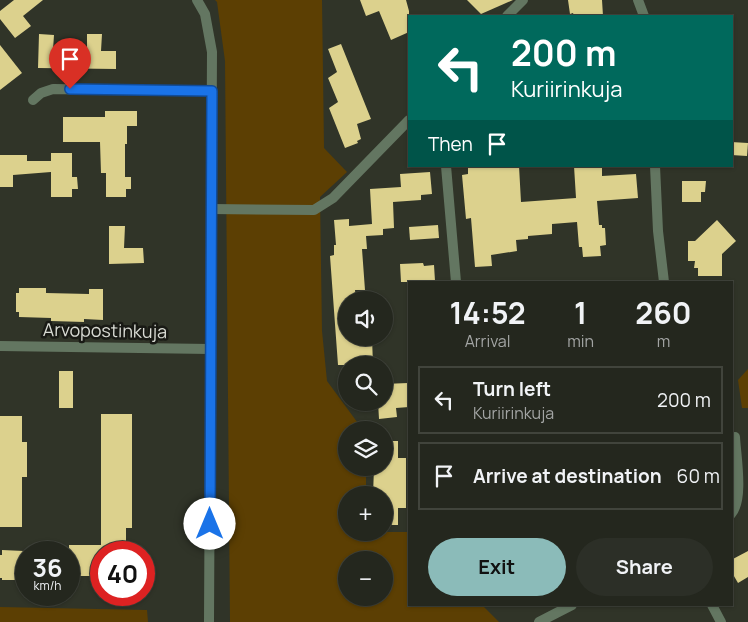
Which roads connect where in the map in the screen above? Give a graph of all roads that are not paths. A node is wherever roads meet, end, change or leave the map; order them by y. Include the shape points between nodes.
1 (197, 0) edge
2 (523, 0) edge
3 (638, 0) edge
4 (508, 15) edge
5 (644, 15) edge
6 (212, 91) junction
7 (32, 100) dead end
8 (407, 124) edge
9 (446, 167) edge
10 (655, 167) edge
11 (211, 209) junction
12 (456, 281) edge
13 (664, 281) edge
14 (0, 346) edge
15 (210, 348) junction
16 (735, 437) dead end
17 (733, 512) edge
18 (570, 606) edge
19 (713, 606) edge
20 (210, 622) edge
21 (539, 622) edge
22 (721, 622) edge

1 - 6 street via 206,14 212,52
2 - 4 street
3 - 5 street
6 - 7 street via 53,89
6 - 11 street
8 - 11 street via 333,198 314,210
9 - 12 street
10 - 13 street
11 - 15 street
14 - 15 street, Arvopostinkuja
15 - 20 street
16 - 17 street via 739,496
18 - 21 street
19 - 22 street

